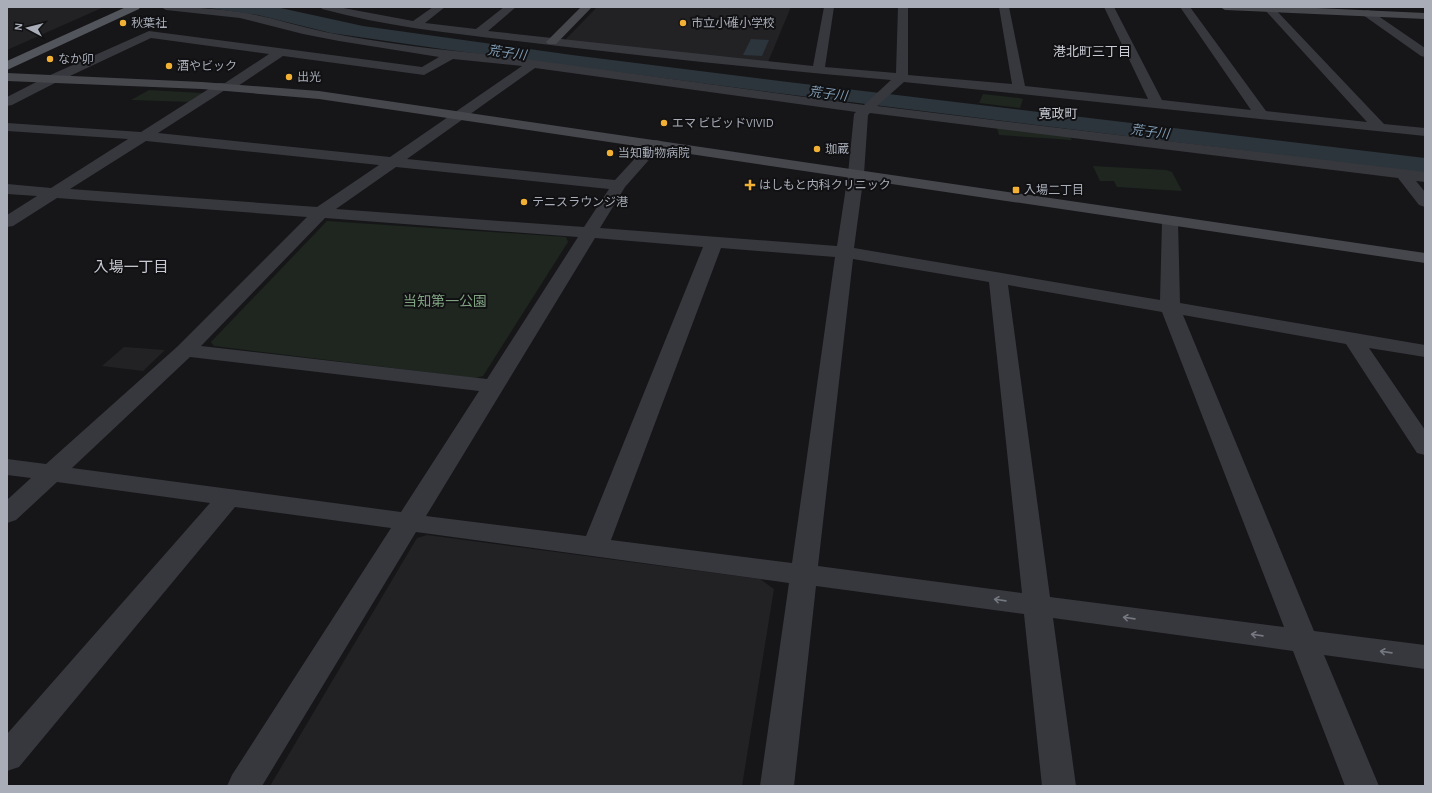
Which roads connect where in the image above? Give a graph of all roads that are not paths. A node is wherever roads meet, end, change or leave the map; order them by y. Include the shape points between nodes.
1 (119, 7) edge
2 (135, 7) edge
3 (166, 7) edge
4 (326, 7) edge
5 (440, 7) edge
6 (511, 7) edge
7 (588, 7) edge
8 (829, 7) edge
9 (903, 7) edge
10 (1004, 7) edge
11 (1109, 7) edge
12 (1185, 7) edge
13 (1225, 7) edge
14 (1382, 7) edge
15 (1269, 9) junction
16 (1367, 13) junction
17 (1396, 15) junction
18 (1425, 16) edge
19 (415, 25) junction
20 (478, 34) junction
21 (552, 42) junction
22 (280, 52) junction
23 (1425, 53) edge
24 (451, 55) junction
25 (7, 57) edge
26 (533, 64) junction
27 (7, 66) edge
28 (818, 69) junction
29 (7, 77) edge
30 (902, 77) junction
31 (54, 79) junction
32 (225, 87) junction
33 (1019, 89) junction
34 (7, 102) edge
35 (874, 102) junction
36 (1157, 103) junction
37 (1261, 114) junction
38 (461, 115) junction
39 (7, 127) edge
40 (1380, 127) junction
41 (1425, 132) edge
42 (143, 136) junction
43 (656, 144) junction
44 (393, 161) junction
45 (856, 174) junction
46 (1403, 175) junction
47 (1425, 177) edge
48 (619, 185) junction
49 (7, 189) edge
50 (54, 192) junction
51 (1425, 202) edge
52 (321, 212) junction
53 (1170, 221) junction
54 (7, 222) edge
55 (589, 233) junction
56 (714, 242) junction
57 (845, 252) junction
58 (1425, 258) edge
59 (998, 278) junction
60 (1170, 308) junction
61 (1354, 339) junction
62 (185, 350) junction
63 (1425, 351) edge
64 (493, 386) junction
65 (1425, 448) edge
66 (7, 467) edge
67 (52, 473) junction
68 (229, 498) junction
69 (7, 514) edge
70 (408, 522) junction
71 (595, 547) junction
72 (804, 575) junction
73 (1037, 606) junction
74 (1304, 641) junction
75 (1425, 657) edge
76 (7, 757) edge
77 (244, 786) edge
78 (778, 786) edge
79 (1059, 786) edge
80 (1362, 786) edge

1 - 25 main road
2 - 27 main road
3 - 24 street via 240,15 316,34
4 - 19 street
5 - 19 street
6 - 20 street
7 - 21 street
8 - 28 street
9 - 30 street
10 - 33 street
11 - 36 street
12 - 37 street
13 - 15 street
14 - 17 street
15 - 16 street
15 - 40 street
16 - 17 street
16 - 23 street
17 - 18 street
19 - 20 street
20 - 21 street
21 - 28 street
22 - 24 street via 424,71
22 - 31 street via 149,34
22 - 32 street
24 - 26 street
26 - 35 street
26 - 38 street
28 - 30 street
29 - 31 street
30 - 33 street
30 - 35 street
31 - 32 street
31 - 34 street
32 - 38 street via 319,95
32 - 42 street
33 - 36 street
35 - 45 street via 861,114
35 - 46 street
36 - 37 street
37 - 40 street
38 - 43 street
38 - 44 street
39 - 42 street
40 - 41 street
42 - 44 street
42 - 50 street
43 - 45 street
43 - 48 street
44 - 48 street
44 - 52 street
45 - 53 street
45 - 57 street
46 - 47 street
46 - 51 street
48 - 55 street
49 - 50 street
50 - 52 street
50 - 54 street
52 - 55 street
52 - 62 street
53 - 58 street
53 - 60 street
55 - 56 street
55 - 64 street
56 - 57 street
56 - 71 street
57 - 59 street
57 - 72 street
59 - 60 street
59 - 73 street
60 - 61 street
60 - 74 street
61 - 63 street
61 - 65 street
62 - 64 street
62 - 67 street
64 - 70 street
66 - 67 street
67 - 68 street
67 - 69 street
68 - 70 street
68 - 76 street
70 - 71 street
70 - 77 street
71 - 72 street
73 -> 72 street
72 - 78 street
74 -> 73 street
73 - 79 street
75 -> 74 street
74 - 80 street

